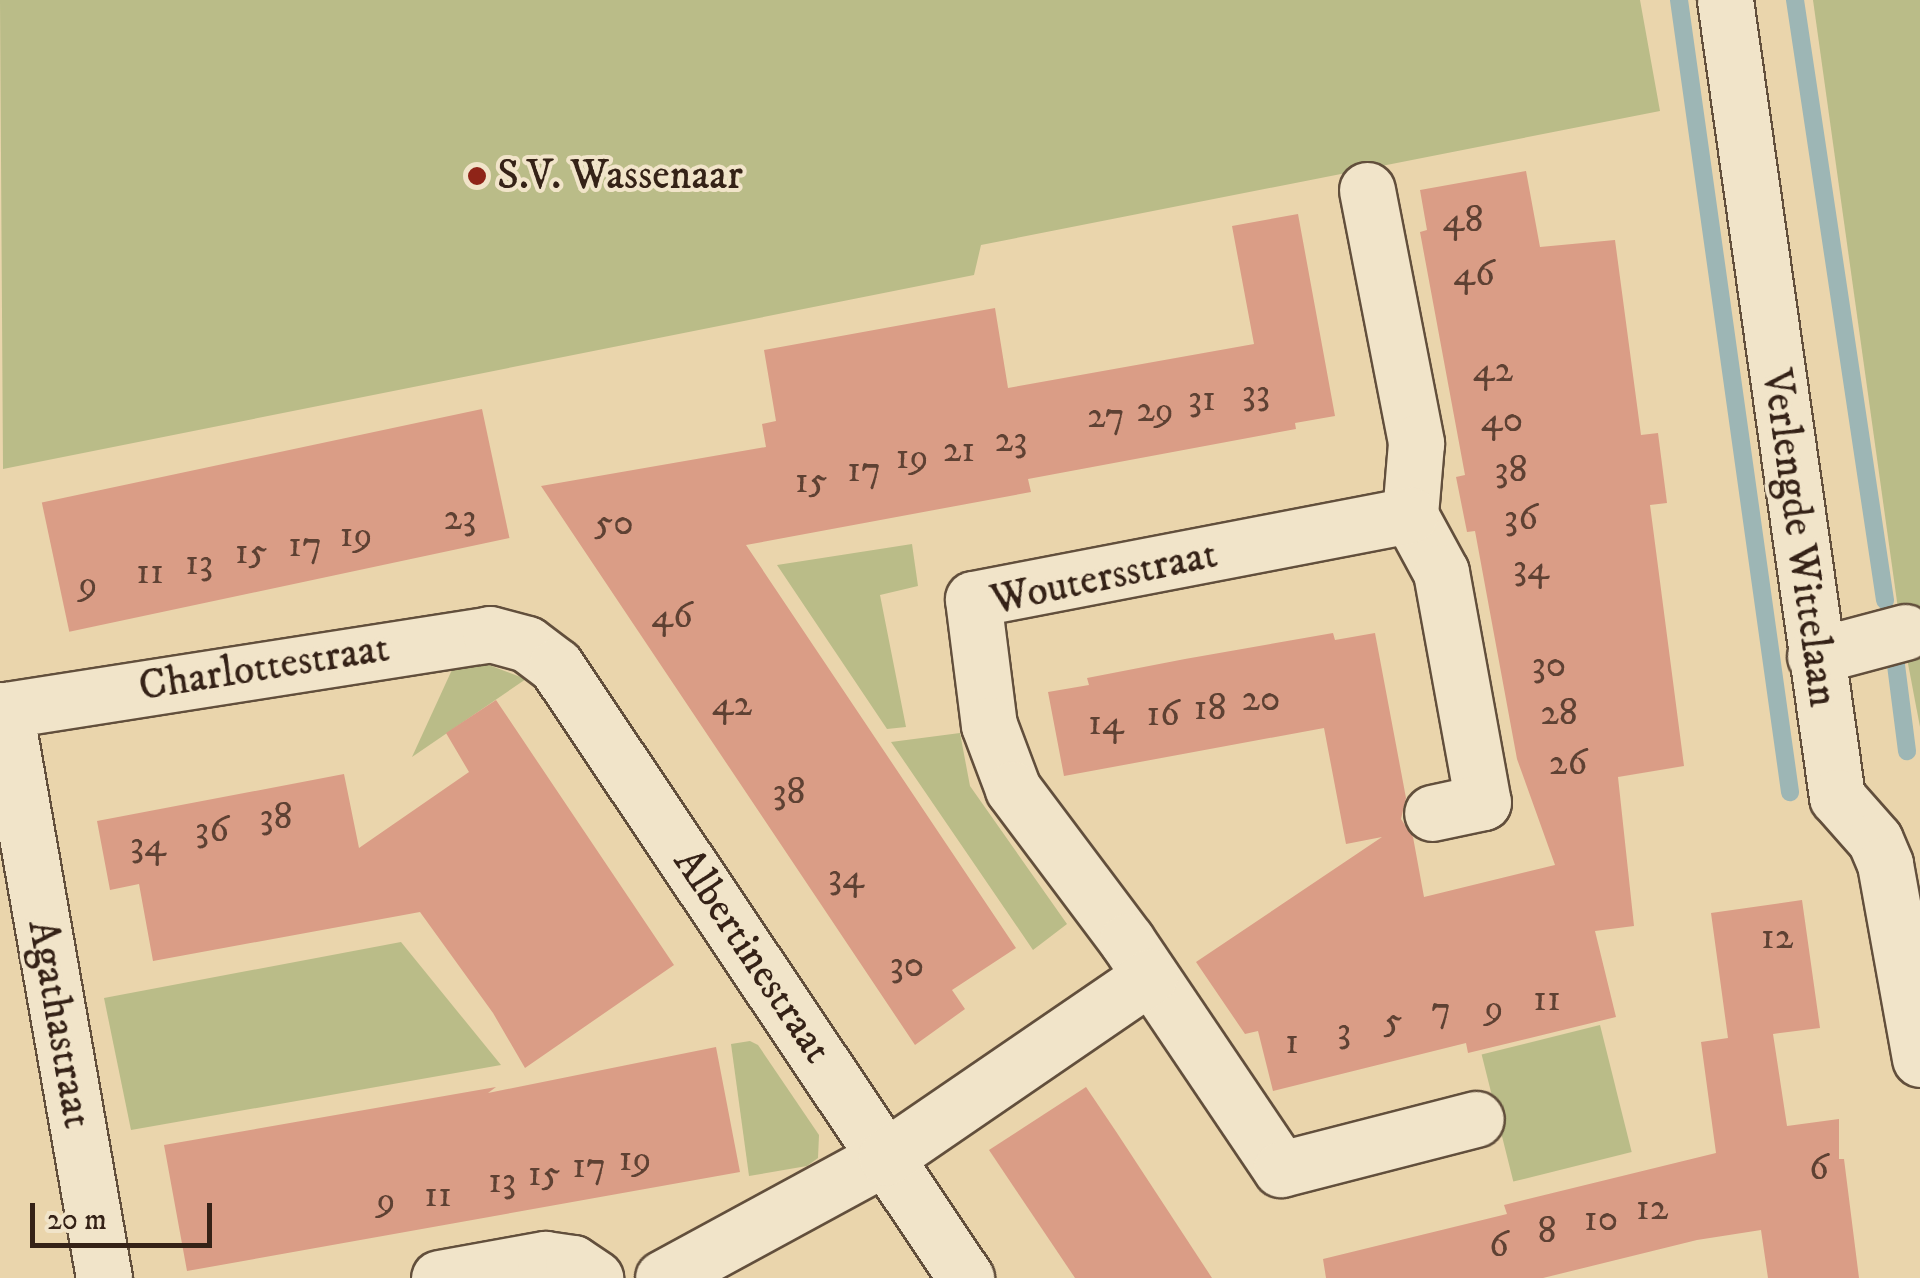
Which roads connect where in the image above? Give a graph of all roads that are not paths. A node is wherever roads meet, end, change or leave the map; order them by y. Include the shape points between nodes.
1 (1725, 0) edge
2 (1367, 190) dead end
3 (1410, 516) junction
4 (1905, 632) dead end
5 (527, 644) joint
6 (1815, 656) junction
7 (2, 710) edge
8 (1457, 808) dead end
9 (1150, 976) junction
10 (1920, 1059) edge
11 (1476, 1119) dead end
12 (886, 1157) junction
13 (104, 1278) edge
14 (439, 1278) edge
15 (596, 1278) edge
16 (662, 1278) edge
17 (966, 1278) edge

1 - 6 street, Verlengde Wittelaan
2 - 3 street via 1416,443
3 - 8 street via 1441,572
3 - 9 street, Woutersstraat via 973,598 989,725 1013,790
4 - 6 street
5 - 7 street, Charlottestraat via 490,634
5 - 12 street, Albertinestraat via 556,666
6 - 10 street, Verlengde Wittelaan via 1837,797 1875,840 1890,883
7 - 13 street, Agathastraat
9 - 11 street, Woutersstraat via 1281,1169
9 - 12 street
12 - 16 street
12 - 17 street, Albertinestraat
14 - 15 street via 545,1259 573,1263

